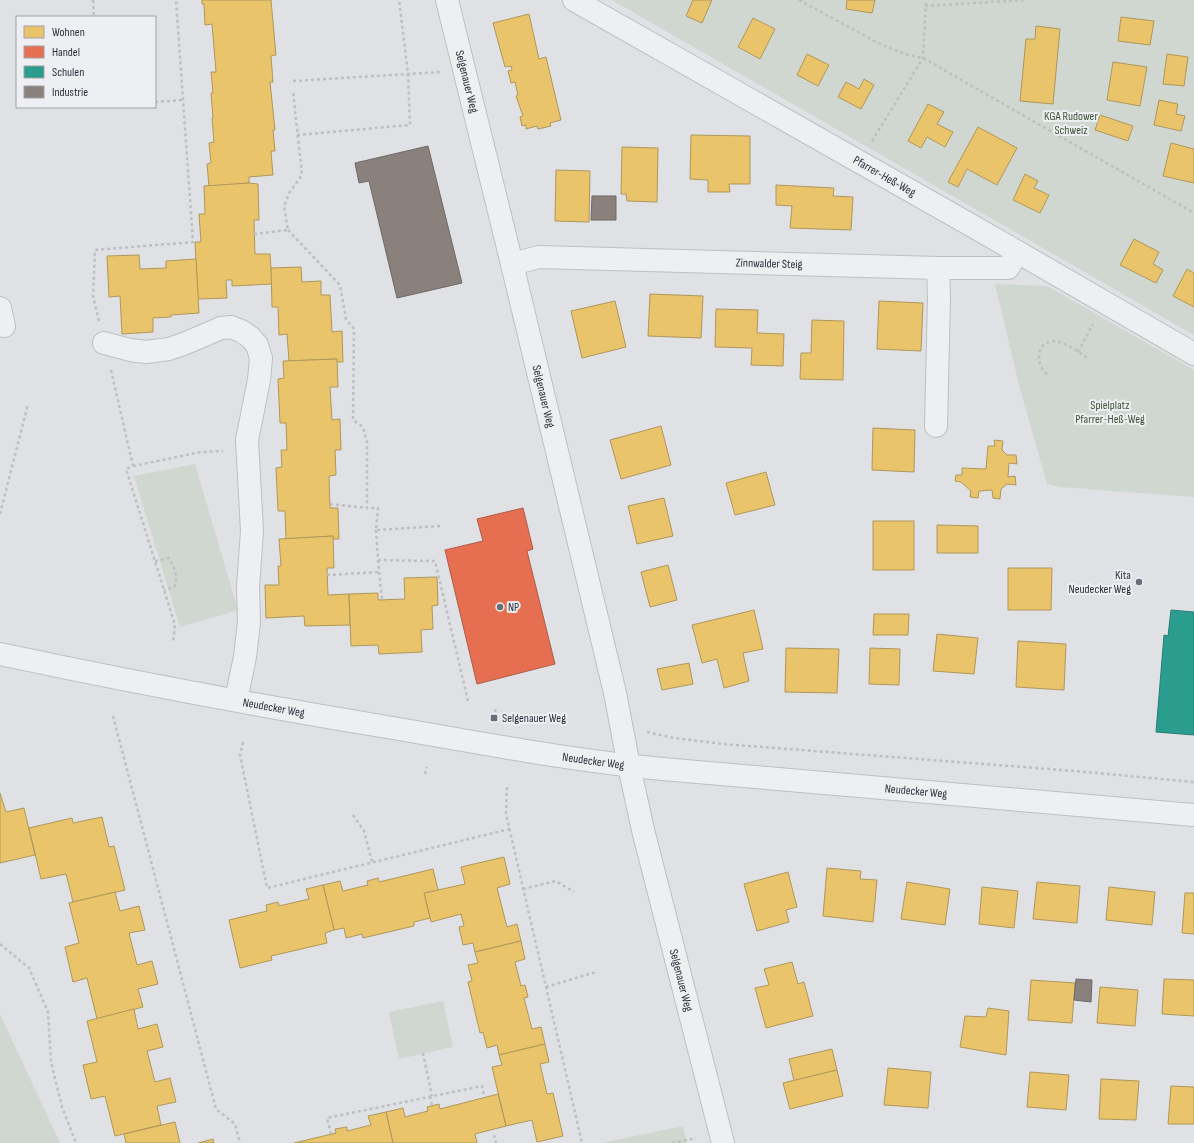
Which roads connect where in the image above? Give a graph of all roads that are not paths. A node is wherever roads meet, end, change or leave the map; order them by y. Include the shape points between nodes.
1 (447, 0) edge
2 (574, 0) edge
3 (1018, 252) junction
4 (512, 264) junction
5 (938, 268) junction
6 (104, 343) road end
7 (1194, 354) edge
8 (936, 426) dead end
9 (0, 654) edge
10 (236, 700) junction
11 (629, 766) junction
12 (1194, 814) edge
13 (723, 1143) edge

1 - 4 street, Selgenauer Weg
2 - 3 street, Pfarrer-Heß-Weg
3 - 5 street, Zinnwalder Steig via 1008,268
3 - 7 street, Pfarrer-Heß-Weg
4 - 5 street, Zinnwalder Steig via 539,257
4 - 11 street, Selgenauer Weg via 615,693
5 - 8 street
6 - 10 street via 146,352 186,344 221,328 231,327 250,337 261,358 247,449 252,531 248,587 249,622
9 - 10 street, Neudecker Weg
10 - 11 street, Neudecker Weg via 481,744
11 - 12 street, Neudecker Weg
11 - 13 street, Selgenauer Weg

